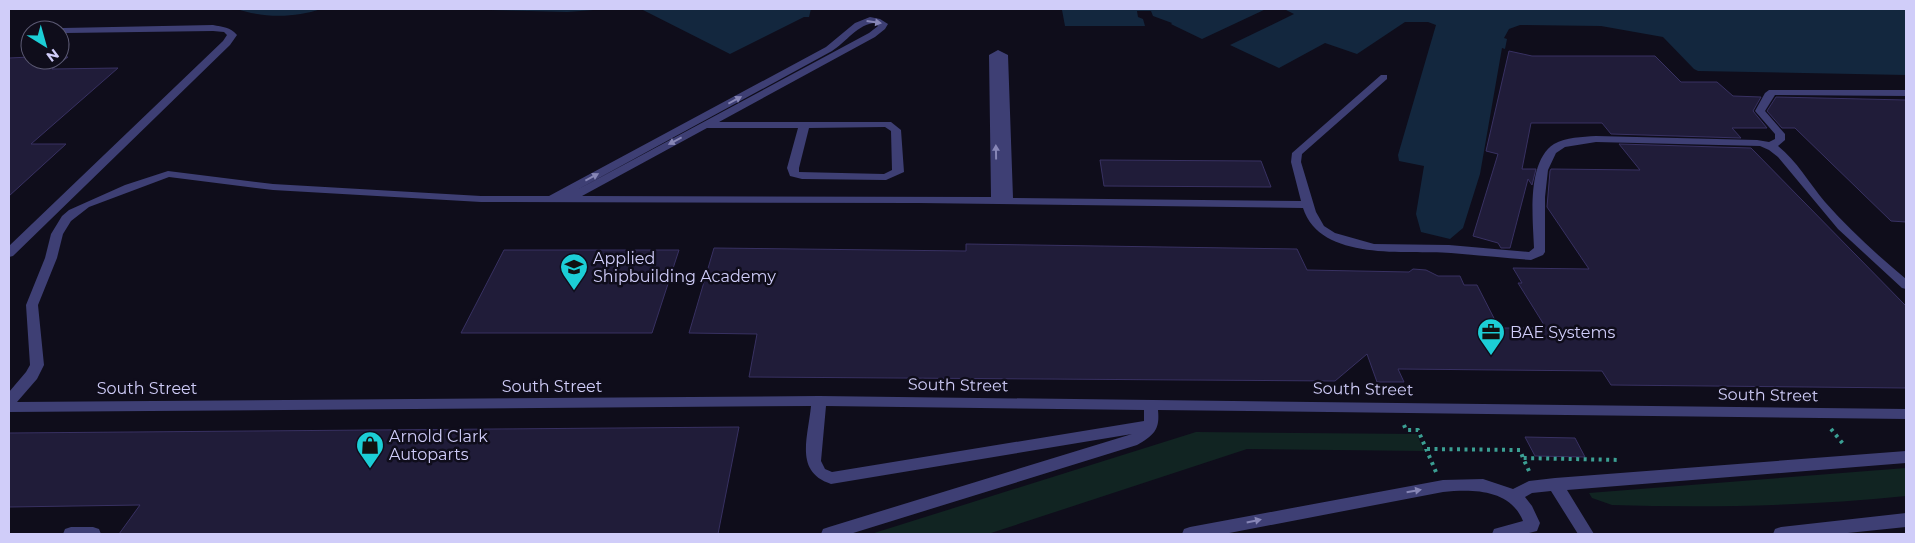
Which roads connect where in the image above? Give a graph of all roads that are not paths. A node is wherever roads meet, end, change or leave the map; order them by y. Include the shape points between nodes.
1 (70, 30) edge
2 (1384, 76) dead end
3 (1906, 93) edge
4 (705, 125) junction
5 (804, 126) junction
6 (1770, 146) junction
7 (549, 200) junction
8 (566, 200) junction
9 (1002, 200) junction
10 (1307, 205) junction
11 (9, 253) edge
12 (1906, 285) edge
13 (9, 401) edge
14 (819, 401) junction
15 (1150, 404) junction
16 (9, 407) edge
17 (1906, 414) edge
18 (1152, 425) junction
19 (1906, 457) edge
20 (1555, 484) junction
21 (1513, 497) junction
22 (1906, 520) edge
23 (71, 534) edge
24 (93, 534) edge
25 (829, 534) edge
26 (1190, 534) edge
27 (1500, 534) edge
28 (1586, 534) edge
29 (1781, 534) edge

1 - 11 street via 213,28 227,30 232,35
2 - 10 street via 1297,153 1296,162
3 - 6 street via 1774,92 1760,111 1780,134 1780,140
4 - 5 street
7 -> 4 street via 820,54 862,22 874,20 883,24 872,35
4 -> 8 street
5 - 5 street via 814,123 892,125 897,134 898,172 886,177 794,174
6 - 10 street via 1748,142 1596,139 1560,145 1544,162 1538,211 1540,248 1531,256 1368,246 1325,233 1314,221
6 - 12 street via 1791,165 1837,221
7 - 8 street
7 - 13 street via 358,193 273,187 176,174 158,176 73,212 57,234 32,305 37,365
8 - 9 street
9 -> 9 street via 994,55 998,53 1003,55
9 - 10 street
14 - 15 street, South Street
14 - 16 street, South Street
14 - 18 street via 812,461 820,473 830,478
15 - 17 street, South Street
15 - 18 street
18 - 25 street via 1132,441
19 - 20 street
20 - 21 street via 1529,487
20 - 28 street
26 -> 21 street via 1448,485 1474,483
21 - 27 street via 1530,516 1531,526
22 - 29 street
23 - 24 street

